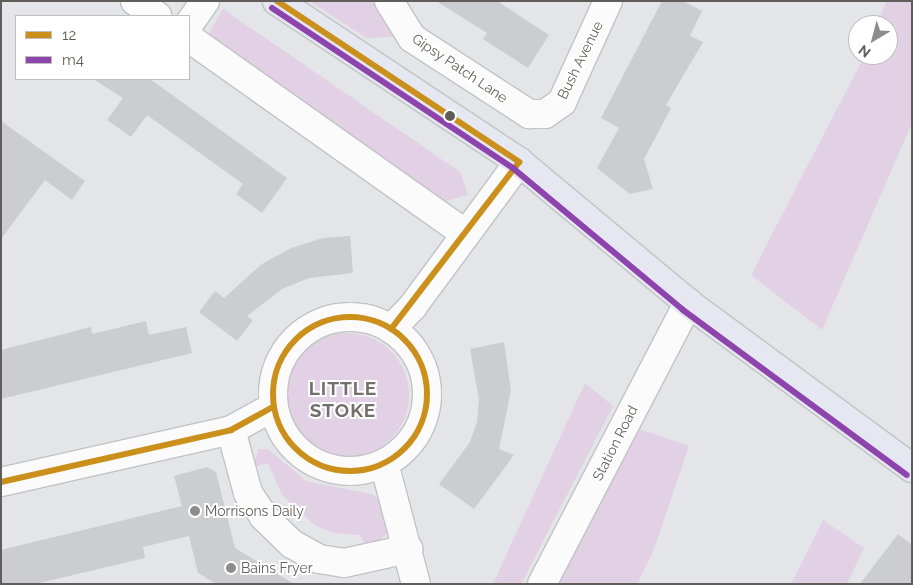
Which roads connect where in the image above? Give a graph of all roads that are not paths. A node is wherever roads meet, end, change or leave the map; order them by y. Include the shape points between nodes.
1 (135, 1) edge
2 (205, 1) edge
3 (277, 1) edge
4 (389, 1) edge
5 (608, 1) edge
6 (156, 15) edge
7 (190, 23) edge
8 (190, 39) edge
9 (545, 114) joint
10 (519, 162) junction
11 (466, 234) junction
12 (688, 303) junction
13 (391, 329) junction
14 (273, 407) junction
15 (231, 430) junction
16 (384, 463) junction
17 (912, 468) edge
18 (1, 482) edge
19 (408, 549) junction
20 (416, 584) edge
21 (542, 584) edge

1 - 6 street
2 - 7 street
3 - 10 main road
4 - 9 street, Gipsy Patch Lane via 412,38 529,114
5 - 9 street, Bush Avenue via 562,102
8 - 11 street
10 - 11 street
10 - 12 main road
11 - 13 street via 413,306
12 - 17 main road
12 - 21 street, Station Road
13 - 14 street via 367,319 342,317 311,328 281,358 273,382
13 - 16 street via 421,364 426,410 418,432
14 - 15 street
14 - 16 street via 295,449 315,463 346,471
15 - 18 street
15 - 19 street via 248,493 264,518 292,544 319,559 344,563
16 - 19 street
19 - 20 street

